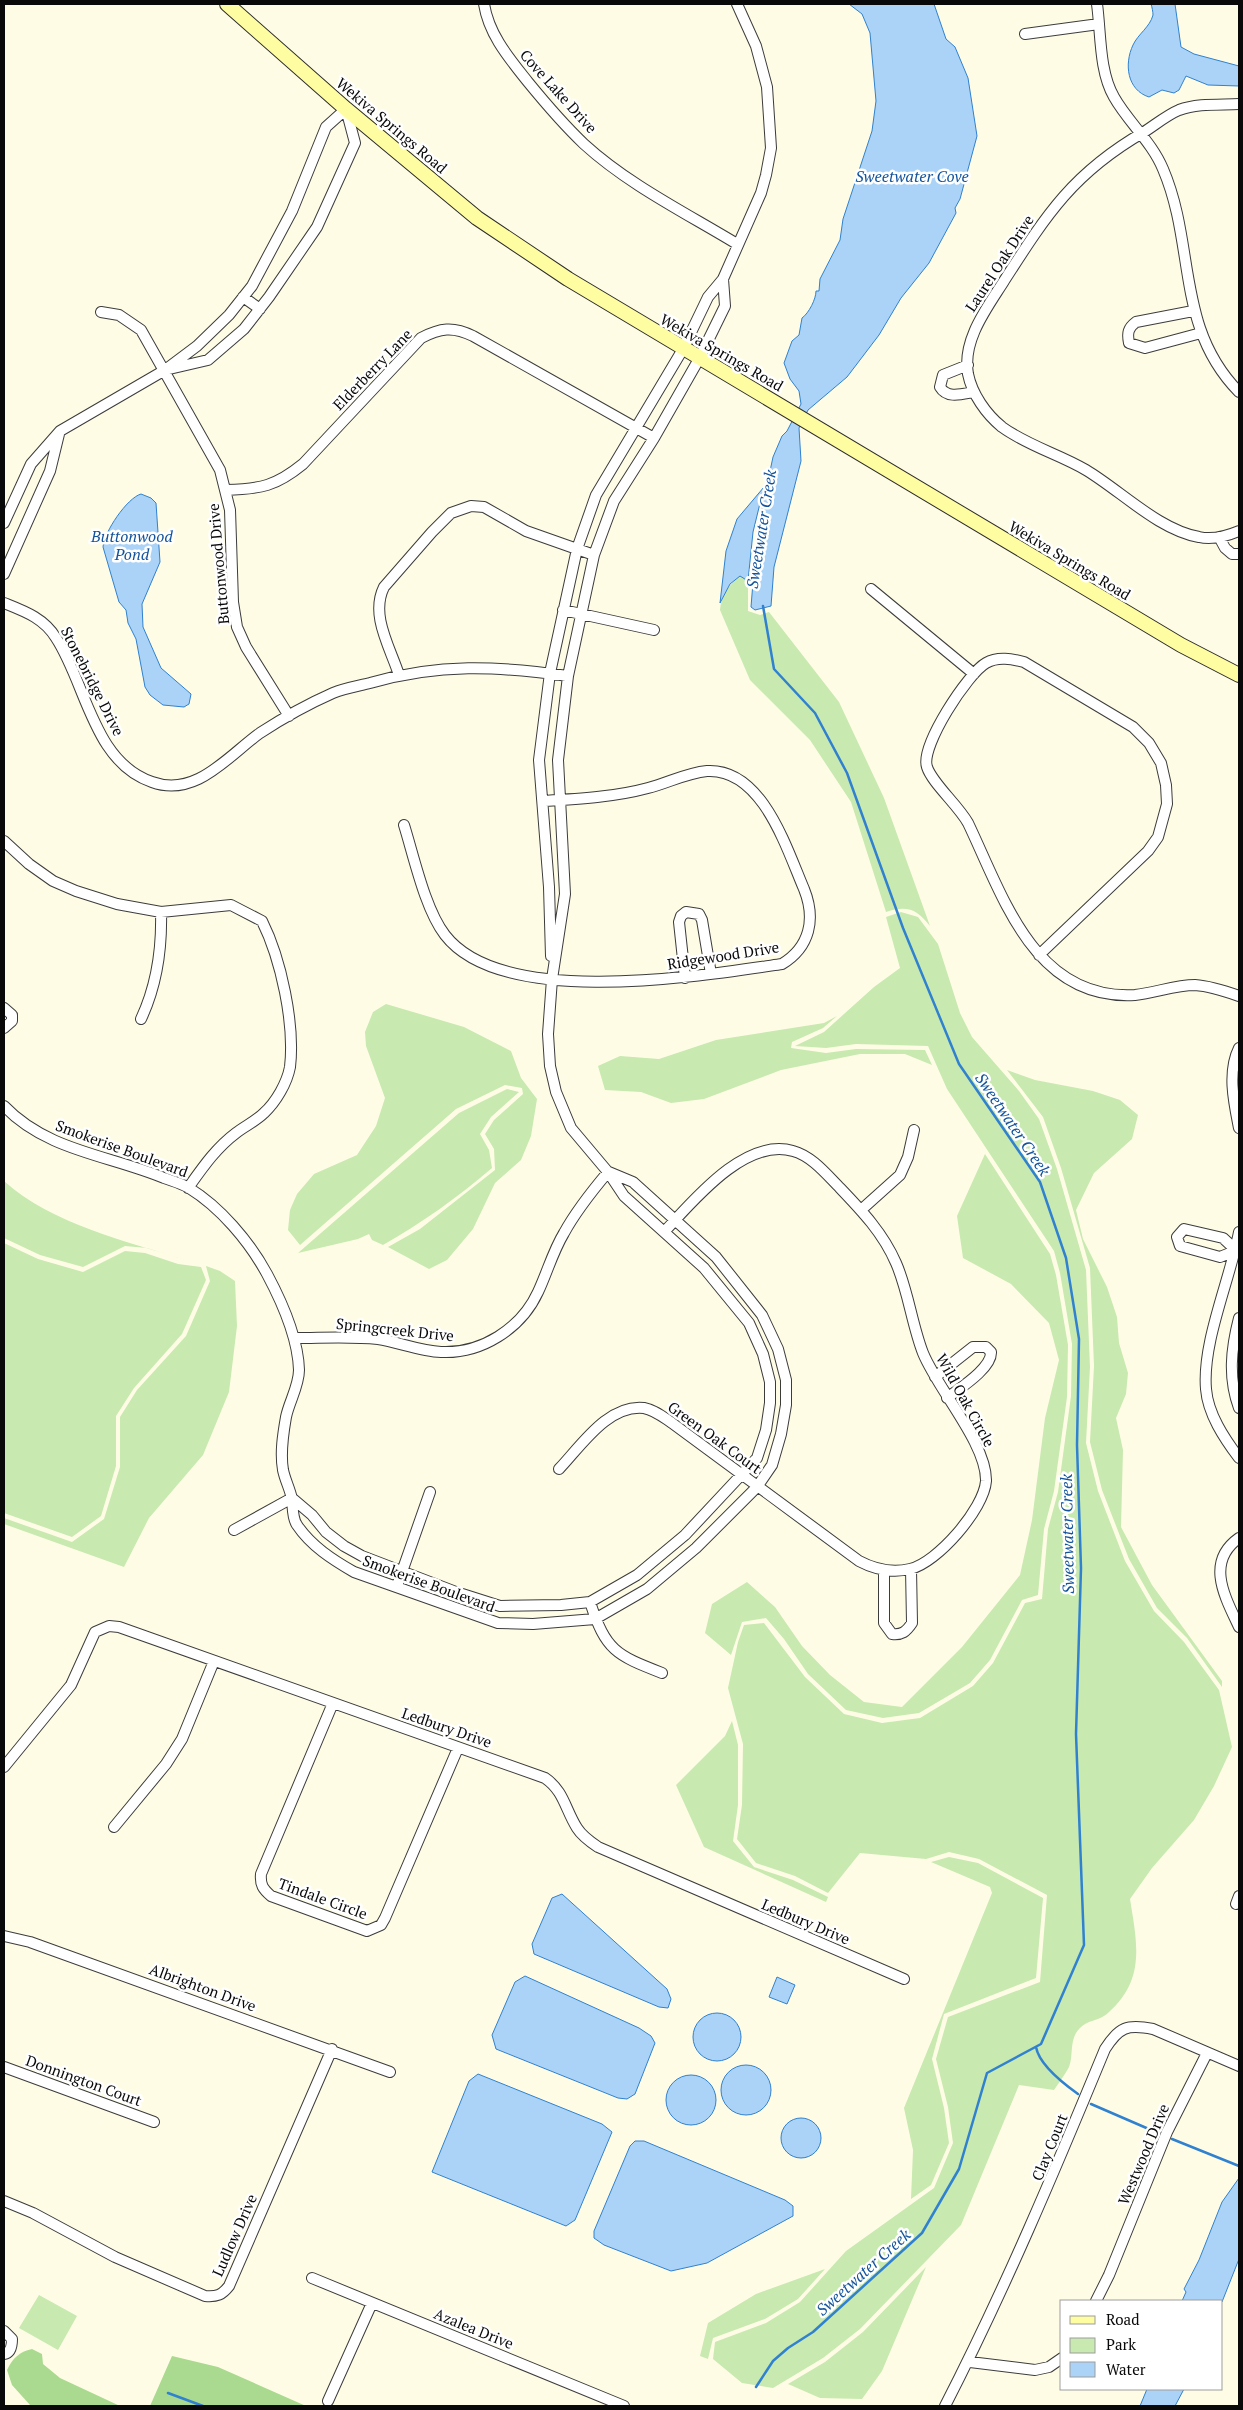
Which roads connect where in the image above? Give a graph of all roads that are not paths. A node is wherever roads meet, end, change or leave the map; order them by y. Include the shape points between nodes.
1 (227, 4) edge
2 (484, 4) edge
3 (737, 4) edge
4 (1097, 4) edge
5 (1100, 24) junction
6 (1025, 34) dead end
7 (1239, 104) edge
8 (346, 109) junction
9 (1140, 134) junction
10 (737, 244) junction
11 (723, 279) junction
12 (243, 297) junction
13 (260, 309) junction
14 (1193, 311) junction
15 (101, 312) dead end
16 (1201, 333) junction
17 (683, 349) junction
18 (699, 359) junction
19 (968, 365) junction
20 (165, 370) junction
21 (974, 392) junction
22 (1239, 392) edge
23 (636, 428) junction
24 (60, 431) junction
25 (654, 438) junction
26 (226, 490) junction
27 (4, 523) edge
28 (1239, 531) edge
29 (1219, 537) junction
30 (577, 549) junction
31 (1239, 554) edge
32 (594, 555) junction
33 (4, 574) edge
34 (871, 589) dead end
35 (4, 603) edge
36 (563, 610) junction
37 (581, 614) junction
38 (654, 630) dead end
39 (550, 673) junction
40 (974, 674) junction
41 (399, 675) junction
42 (1239, 675) edge
43 (568, 676) junction
44 (289, 716) junction
45 (561, 800) junction
46 (543, 801) junction
47 (404, 825) dead end
48 (4, 841) edge
49 (161, 912) junction
50 (1038, 955) junction
51 (711, 974) junction
52 (685, 978) junction
53 (552, 979) junction
54 (1239, 996) edge
55 (4, 1008) edge
56 (141, 1019) dead end
57 (4, 1028) edge
58 (1239, 1048) edge
59 (4, 1106) edge
60 (1239, 1128) edge
61 (914, 1130) dead end
62 (608, 1172) junction
63 (188, 1188) junction
64 (861, 1210) junction
65 (676, 1220) junction
66 (665, 1231) junction
67 (1239, 1232) edge
68 (1237, 1252) edge
69 (762, 1315) junction
70 (1239, 1318) edge
71 (749, 1323) junction
72 (294, 1338) junction
73 (935, 1377) junction
74 (948, 1398) junction
75 (1239, 1408) edge
76 (1239, 1458) edge
77 (559, 1470) dead end
78 (742, 1476) junction
79 (758, 1487) junction
80 (430, 1492) dead end
81 (292, 1498) junction
82 (234, 1530) dead end
83 (1239, 1538) edge
84 (911, 1569) junction
85 (402, 1570) junction
86 (884, 1570) junction
87 (397, 1586) junction
88 (590, 1602) junction
89 (596, 1619) junction
90 (1239, 1627) edge
91 (214, 1661) junction
92 (662, 1673) dead end
93 (333, 1703) junction
94 (458, 1748) junction
95 (4, 1767) edge
96 (114, 1827) dead end
97 (4, 1936) edge
98 (904, 1979) dead end
99 (332, 2049) junction
100 (1207, 2053) junction
101 (1239, 2066) edge
102 (4, 2067) edge
103 (390, 2072) dead end
104 (154, 2122) dead end
105 (4, 2201) edge
106 (312, 2278) dead end
107 (1096, 2300) edge
108 (372, 2303) junction
109 (4, 2331) edge
110 (4, 2354) edge
111 (1060, 2360) edge
112 (970, 2362) junction
113 (328, 2401) dead end
114 (624, 2406) edge
115 (946, 2406) edge

1 - 8 main road, Wekiva Springs Road
2 - 10 street, Cove Lake Drive via 493,33 508,58 585,145 625,176
3 - 10 street via 756,46 767,87 771,148 761,193
4 - 5 street
5 - 6 street
5 - 9 street via 1105,69 1113,96
7 - 9 street, Laurel Oak Drive via 1196,106 1179,111
8 - 12 street via 326,127 292,211
8 - 13 street via 355,144 317,226
8 - 17 main road, Wekiva Springs Road via 477,218 568,279
9 - 14 street via 1163,168 1181,225
9 - 19 street, Laurel Oak Drive via 1092,167 1044,220 976,325
10 - 11 street
11 - 17 street via 708,297
11 - 18 street via 725,306
12 - 13 street
12 - 20 street via 197,346
13 - 20 street via 244,329 208,360
14 - 16 street
14 - 16 street via 1136,322 1127,334 1129,343 1145,348
15 - 20 street, Buttonwood Drive via 119,315 141,330
16 - 22 street via 1212,356
17 - 18 main road, Wekiva Springs Road
17 - 23 street
18 - 25 street
18 - 42 main road, Wekiva Springs Road via 1181,645
19 - 21 street, Laurel Oak Drive
19 - 21 street via 942,376 940,387 946,394
20 - 24 street
20 - 26 street, Buttonwood Drive via 220,470
21 - 29 street, Laurel Oak Drive via 1001,426 1086,470 1172,528 1200,538
23 - 25 street, Elderberry Lane
23 - 26 street, Elderberry Lane via 461,330 446,328 421,338 287,477 256,489
23 - 30 street via 596,495
24 - 27 street via 31,464
24 - 33 street via 50,471
25 - 32 street via 614,501
26 - 44 street, Buttonwood Drive via 237,627
28 - 29 street, Laurel Oak Drive
29 - 31 street via 1224,548 1232,554
30 - 32 street
30 - 36 street
30 - 41 street via 526,531 484,507 472,506 451,514 384,587 380,596 380,621
32 - 37 street
34 - 40 street
35 - 44 street, Stonebridge Drive via 31,614 56,637 103,738 135,774 153,783 179,786 197,780
36 - 37 street
36 - 39 street
37 - 38 street
37 - 43 street
39 - 41 street, Stonebridge Drive via 470,667
39 - 43 street, Stonebridge Drive
39 - 46 street via 539,760
40 - 50 street via 934,731 926,756 927,767 960,809 1022,935
40 - 50 street via 987,662 1007,658 1032,667 1133,726 1150,743 1161,763 1167,804 1158,838
41 - 44 street, Stonebridge Drive via 334,693
43 - 45 street via 558,760
45 - 46 street, Ridgewood Drive
45 - 51 street, Ridgewood Drive via 620,794 707,771 736,776 762,800 790,855 806,896 810,913 804,945 782,964
45 - 53 street via 564,894
46 - 53 street
47 - 53 street, Ridgewood Drive via 433,914 445,935 478,961 496,970
48 - 49 street via 29,864 76,891 117,904
49 - 56 street via 159,959 149,1002
49 - 63 street via 231,905 262,921 280,970 291,1040 290,1068 278,1096 264,1114 235,1133 211,1156
50 - 54 street via 1058,973 1087,989 1109,994 1133,995 1194,985
51 - 52 street, Ridgewood Drive
51 - 52 street via 702,920 699,914 686,912 679,922
52 - 53 street, Ridgewood Drive via 645,981
53 - 62 street, Smokerise Boulevard via 548,1034 556,1092 571,1128
55 - 57 street via 12,1015 12,1022
58 - 60 street via 1233,1060
59 - 63 street, Smokerise Boulevard via 32,1129 52,1140 143,1169
61 - 64 street via 900,1175
62 - 65 street, Smokerise Boulevard via 633,1182
62 - 66 street, Smokerise Boulevard via 624,1196
62 - 72 street, Springcreek Drive via 562,1234 538,1294 528,1309 514,1325 487,1343 464,1350 440,1352 378,1339
63 - 72 street, Smokerise Boulevard via 219,1212 246,1242 267,1274
64 - 65 street, Wild Oak Circle via 818,1165 793,1151 774,1150 739,1162 724,1172 696,1195
64 - 73 street, Wild Oak Circle via 878,1230 896,1264 912,1320
65 - 66 street, Wild Oak Circle
65 - 69 street, Smokerise Boulevard via 716,1257
66 - 71 street, Smokerise Boulevard via 704,1268
67 - 68 street
68 - 68 street via 1223,1238 1184,1229 1177,1237 1180,1246 1220,1256
68 - 76 street via 1210,1343 1206,1390 1211,1412
69 - 71 street
69 - 79 street, Smokerise Boulevard via 780,1357 786,1380 786,1404 772,1465
70 - 75 street via 1231,1368 1232,1389
71 - 78 street, Smokerise Boulevard via 763,1354 770,1382 770,1403 757,1458
72 - 81 street, Smokerise Boulevard via 299,1371 286,1417 281,1451
73 - 74 street, Wild Oak Circle
73 - 74 street via 973,1347 986,1347 991,1352 987,1366
74 - 84 street, Wild Oak Circle via 984,1464 986,1482 966,1524 932,1557
77 - 78 street, Green Oak Court via 606,1420 623,1410 644,1408 657,1412
78 - 79 street, Green Oak Court
78 - 88 street, Smokerise Boulevard via 684,1535 637,1575
79 - 86 street, Wild Oak Circle via 871,1568
79 - 89 street, Smokerise Boulevard via 696,1548 648,1589
80 - 85 street
81 - 82 street
81 - 85 street, Smokerise Boulevard via 344,1546
81 - 87 street, Smokerise Boulevard via 295,1523 334,1561 354,1572
83 - 90 street via 1224,1552 1220,1576 1225,1597
84 - 86 street, Wild Oak Circle
84 - 86 street via 912,1623 901,1634 892,1634 884,1623
85 - 87 street
85 - 88 street, Smokerise Boulevard via 500,1606
87 - 89 street, Smokerise Boulevard via 498,1623
88 - 89 street
89 - 92 street via 602,1633 621,1656
91 - 93 street, Ledbury Drive
91 - 95 street, Ledbury Drive via 119,1627 100,1628 91,1637 71,1685
91 - 96 street via 182,1739 166,1764
93 - 94 street, Ledbury Drive
93 - 94 street, Tindale Circle via 260,1883 271,1896 367,1932 381,1925 385,1918
94 - 98 street, Ledbury Drive via 523,1769 551,1782 563,1796 577,1828 598,1846
97 - 99 street, Albrighton Drive via 30,1942
99 - 103 street, Albrighton Drive
99 - 105 street, Ludlow Drive via 229,2286 222,2294 205,2296 146,2271
100 - 101 street
100 - 107 street, Westwood Drive via 1167,2132
100 - 112 street, Clay Court via 1139,2026 1124,2028 1114,2035 1105,2049 1040,2208
102 - 104 street, Donnington Court
106 - 108 street, Azalea Drive
108 - 113 street
108 - 114 street, Azalea Drive
109 - 110 street via 12,2339 12,2344
111 - 112 street via 1050,2367 1035,2370
112 - 115 street

